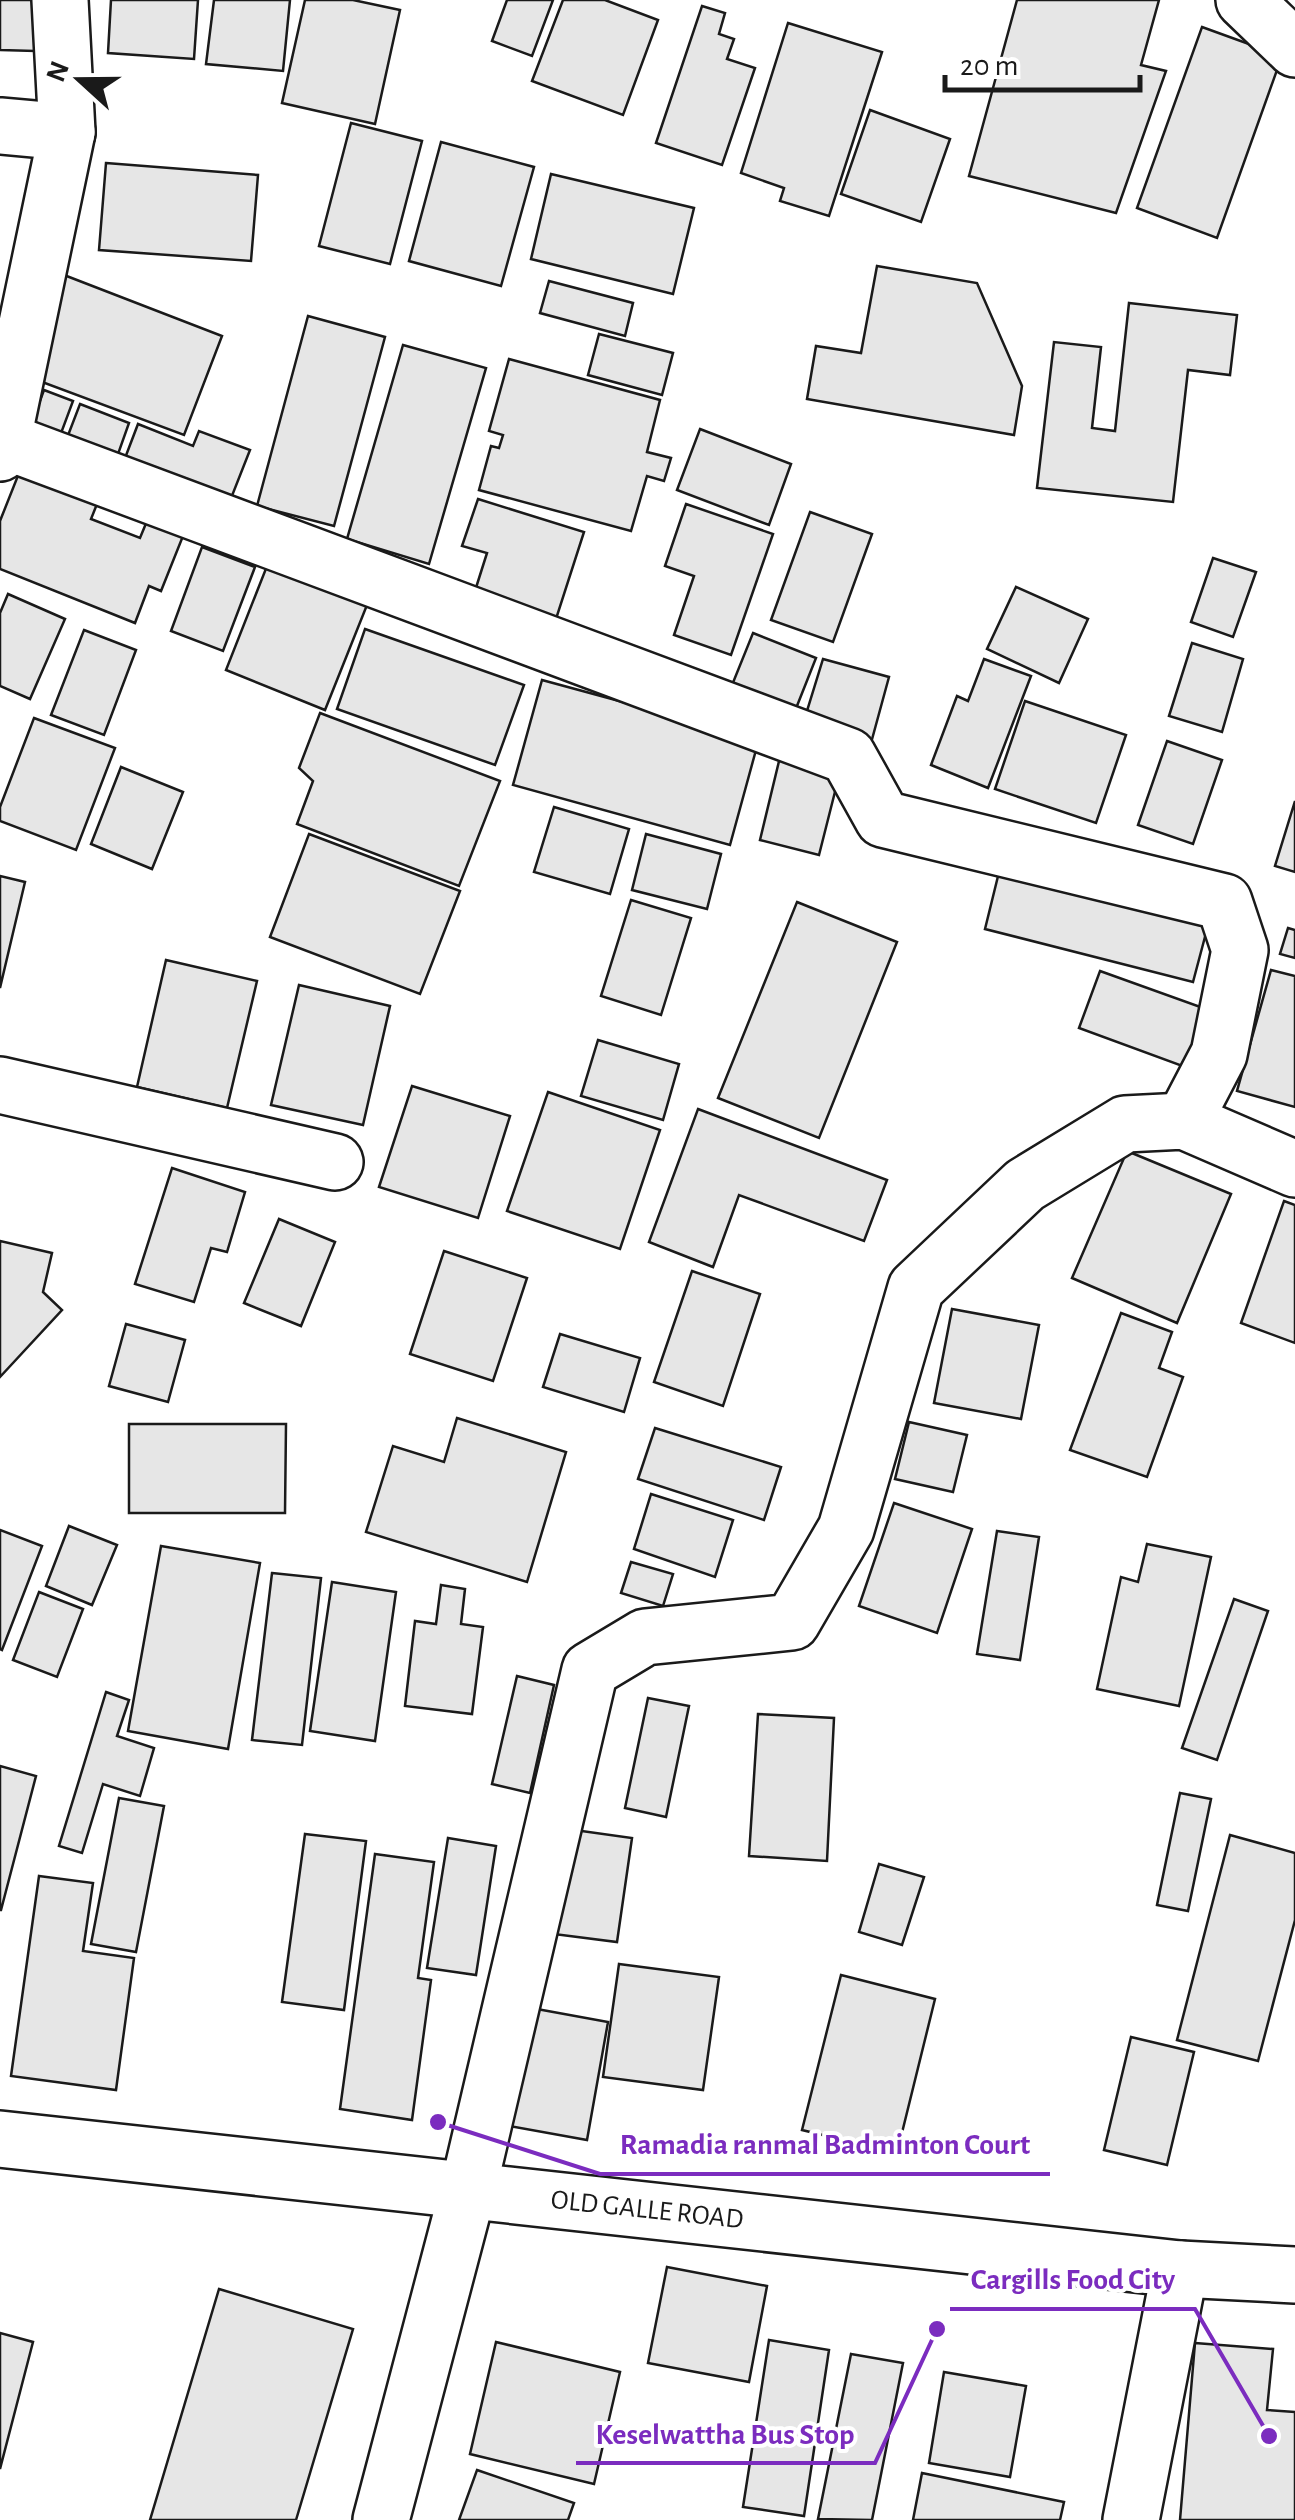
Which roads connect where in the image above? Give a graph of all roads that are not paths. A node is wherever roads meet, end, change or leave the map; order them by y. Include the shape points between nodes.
1 (60, 0) edge
2 (1244, 0) edge
3 (1295, 49) edge
4 (0, 126) edge
5 (67, 132) junction
6 (2, 447) edge
7 (0, 1085) edge
8 (1184, 1121) junction
9 (335, 1162) dead end
10 (1295, 1169) edge
11 (0, 2139) edge
12 (468, 2190) junction
13 (1180, 2269) junction
14 (1295, 2275) edge
15 (381, 2520) edge
16 (1130, 2520) edge

1 - 5 main road
2 - 3 main road
4 - 5 main road
5 - 6 main road
6 - 8 main road via 848,756 882,820 1224,902 1240,950 1219,1054
7 - 9 main road
8 - 10 main road
8 - 12 main road via 1125,1124 1025,1186 916,1288 846,1529 792,1622 645,1637 590,1670
11 - 12 main road, OLD GALLE ROAD
12 - 13 main road, OLD GALLE ROAD
12 - 15 main road
13 - 14 main road, OLD GALLE ROAD
13 - 16 main road

